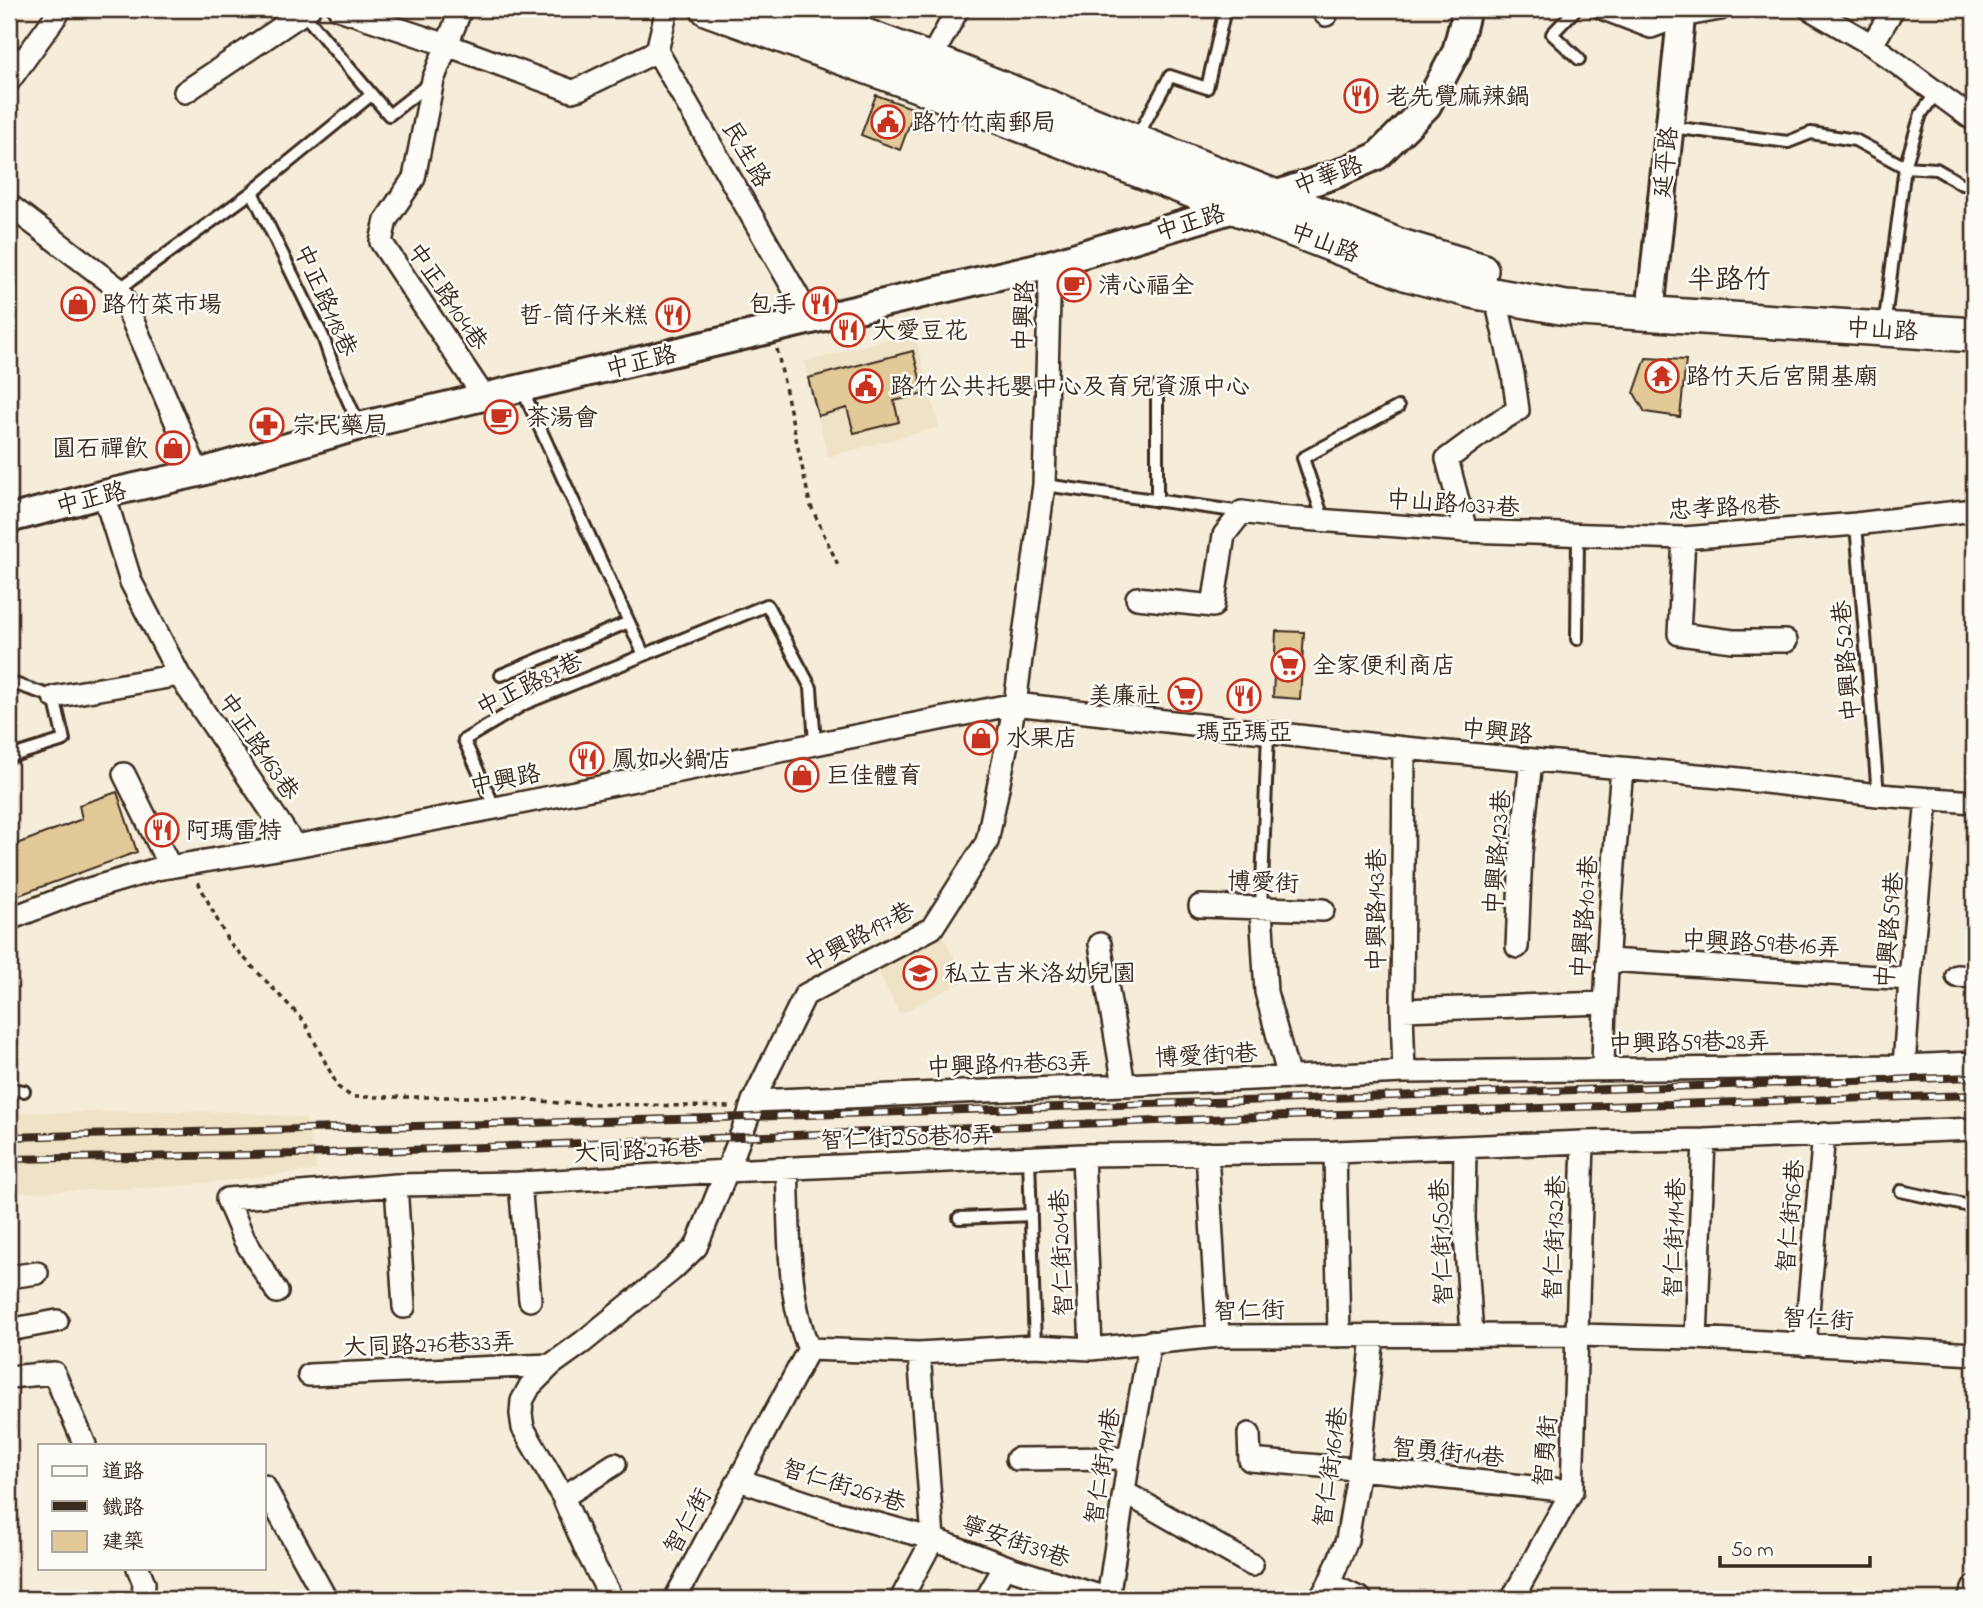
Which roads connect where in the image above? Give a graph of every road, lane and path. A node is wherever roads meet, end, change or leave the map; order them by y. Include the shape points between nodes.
1 (61, 9) edge
2 (339, 9) edge
3 (461, 9) edge
4 (667, 9) edge
5 (708, 9) edge
6 (793, 9) edge
7 (958, 9) edge
8 (1225, 9) edge
9 (1467, 9) edge
10 (1576, 9) edge
11 (1604, 9) edge
12 (1720, 9) edge
13 (1810, 9) edge
14 (1893, 9) edge
15 (306, 11) edge
16 (1682, 13) edge
17 (447, 45) junction
18 (1872, 45) junction
19 (657, 51) junction
20 (17, 53) edge
21 (1579, 59) dead end
22 (925, 73) junction
23 (433, 80) junction
24 (9, 81) edge
25 (185, 92) dead end
26 (1936, 93) junction
27 (371, 95) junction
28 (1974, 120) edge
29 (1669, 126) junction
30 (1135, 140) junction
31 (1905, 167) junction
32 (1962, 184) dead end
33 (252, 192) junction
34 (1271, 195) junction
35 (9, 205) edge
36 (1237, 208) junction
37 (1050, 264) junction
38 (119, 289) junction
39 (1495, 295) junction
40 (1651, 304) junction
41 (1886, 312) junction
42 (1974, 318) edge
43 (812, 321) junction
44 (773, 330) junction
45 (1974, 335) edge
46 (1157, 387) dead end
47 (522, 389) junction
48 (484, 397) junction
49 (1398, 407) dead end
50 (360, 426) junction
51 (198, 473) junction
52 (1044, 485) junction
53 (104, 494) junction
54 (1157, 500) junction
55 (1974, 510) edge
56 (1241, 512) junction
57 (9, 519) edge
58 (1324, 520) junction
59 (1856, 524) junction
60 (1466, 531) junction
61 (1578, 536) junction
62 (1685, 538) junction
63 (839, 567) dead end
64 (1137, 598) dead end
65 (628, 622) junction
66 (1577, 639) dead end
67 (1786, 641) dead end
68 (644, 655) junction
69 (501, 674) dead end
70 (178, 675) junction
71 (9, 681) edge
72 (54, 697) junction
73 (1015, 704) junction
74 (1268, 734) junction
75 (815, 743) junction
76 (1404, 748) junction
77 (9, 757) edge
78 (1531, 761) junction
79 (1622, 769) junction
80 (124, 774) dead end
81 (1878, 795) junction
82 (1927, 799) junction
83 (1974, 802) edge
84 (495, 808) junction
85 (295, 846) junction
86 (180, 866) junction
87 (1200, 906) dead end
88 (1261, 909) junction
89 (1323, 910) dead end
90 (9, 919) edge
91 (1100, 944) dead end
92 (1517, 947) dead end
93 (1608, 960) junction
94 (1910, 979) junction
95 (1604, 1003) junction
96 (1402, 1010) junction
97 (1974, 1063) edge
98 (1904, 1066) junction
99 (1603, 1069) junction
100 (1404, 1072) junction
101 (1289, 1078) junction
102 (1124, 1085) junction
103 (9, 1089) edge
104 (24, 1091) dead end
105 (752, 1104) junction
106 (1974, 1129) edge
107 (1824, 1134) junction
108 (1704, 1140) junction
109 (1583, 1142) junction
110 (1465, 1147) junction
111 (1335, 1152) junction
112 (1207, 1153) junction
113 (1083, 1155) junction
114 (1029, 1158) junction
115 (787, 1168) junction
116 (727, 1171) junction
117 (520, 1183) junction
118 (396, 1185) junction
119 (1901, 1191) dead end
120 (1974, 1207) edge
121 (1031, 1215) junction
122 (959, 1218) dead end
123 (37, 1273) dead end
124 (9, 1278) edge
125 (277, 1292) dead end
126 (530, 1300) dead end
127 (404, 1307) dead end
128 (58, 1321) dead end
129 (9, 1330) edge
130 (1472, 1335) junction
131 (1578, 1335) junction
132 (1218, 1336) junction
133 (1339, 1336) junction
134 (1373, 1336) junction
135 (1696, 1338) junction
136 (1150, 1342) junction
137 (1805, 1345) junction
138 (1035, 1346) junction
139 (809, 1349) junction
140 (1091, 1349) junction
141 (919, 1353) junction
142 (1974, 1354) edge
143 (551, 1365) junction
144 (309, 1375) dead end
145 (9, 1377) edge
146 (1249, 1434) dead end
147 (85, 1444) edge
148 (1017, 1458) dead end
149 (1129, 1458) junction
150 (615, 1464) dead end
151 (1359, 1469) junction
152 (739, 1480) junction
153 (266, 1490) edge
154 (1572, 1491) junction
155 (1124, 1492) junction
156 (563, 1497) junction
157 (933, 1539) junction
158 (1252, 1565) dead end
159 (1005, 1566) junction
160 (139, 1570) edge
161 (1974, 1587) edge
162 (1324, 1592) edge
163 (143, 1599) edge
164 (326, 1599) edge
165 (612, 1599) edge
166 (674, 1599) edge
167 (901, 1599) edge
168 (986, 1599) edge
169 (1108, 1599) edge
170 (1361, 1599) edge
171 (1512, 1599) edge
172 (1969, 1599) edge

1 - 20 street
2 - 17 street
3 - 17 street
4 - 19 street
5 - 22 main road, 中山路
6 - 22 main road, 中山路
7 - 22 street
8 - 30 lane via 1207,88 1170,76
9 - 34 street, 中華路 via 1456,52 1427,106 1377,156
10 - 21 lane via 1552,34
11 - 16 street via 1651,27
12 - 16 street
13 - 18 street
14 - 18 street
15 - 25 street
15 - 27 lane
16 - 29 street, 延平路
17 - 19 street via 572,91
17 - 23 street
18 - 26 street
19 - 43 street, 民生路
20 - 24 street
22 - 30 main road, 中山路
22 - 36 main road, 中山路
23 - 27 lane via 389,115
23 - 48 street, 中正路104巷 via 414,178 386,220 380,242
26 - 28 street
26 - 31 lane via 1921,114
27 - 33 lane
29 - 31 lane via 1788,142 1811,133 1855,140
29 - 40 street, 延平路
30 - 34 main road, 中山路
31 - 32 lane via 1936,169
31 - 41 lane
33 - 38 lane
33 - 50 lane, 中正路118巷 via 323,337
34 - 36 street, 中正路
34 - 40 main road, 中山路 via 1397,245 1475,269
35 - 38 street
36 - 37 street, 中正路
36 - 39 main road, 中山路 via 1408,274
37 - 43 street, 中正路
37 - 52 street, 中興路
38 - 51 street
39 - 40 main road, 中山路 via 1566,307
39 - 60 street via 1518,410 1447,460
40 - 41 main road, 中山路
40 - 45 main road, 中山路
41 - 42 main road, 中山路
43 - 44 street, 中正路
44 - 47 street, 中正路
44 - 63 path via 810,504
46 - 54 lane
47 - 48 street, 中正路
47 - 65 lane
48 - 50 street, 中正路
49 - 58 lane via 1303,458
50 - 51 street, 中正路
51 - 53 street, 中正路
52 - 54 lane, 中山路1037巷
52 - 73 street, 中興路
53 - 57 street, 中正路
53 - 70 street, 中正路163巷 via 131,582
54 - 56 lane, 中山路1037巷
55 - 59 street, 忠孝路18巷
56 - 58 street, 中山路1037巷
56 - 64 street via 1224,535 1213,606
58 - 60 street, 中山路1037巷
59 - 62 street, 忠孝路18巷
59 - 81 lane, 中興路52巷
60 - 61 street, 中山路1037巷
61 - 62 street, 忠孝路18巷
61 - 66 lane
62 - 67 street via 1679,634
65 - 68 lane
65 - 69 lane, 中正路87巷
68 - 75 lane, 中正路87巷 via 767,604 811,688
68 - 84 lane, 中正路87巷 via 526,704 464,740
70 - 72 street
70 - 85 street, 中正路163巷
71 - 72 lane
72 - 77 lane via 64,740
73 - 74 street, 中興路
73 - 75 street, 中興路
73 - 105 street, 中興路197巷 via 987,842 932,928 804,995
74 - 76 street, 中興路
74 - 88 lane
75 - 84 street, 中興路
76 - 78 street, 中興路
76 - 96 street, 中興路143巷
78 - 79 street, 中興路
78 - 92 street, 中興路123巷
79 - 81 street, 中興路
79 - 93 street, 中興路107巷
80 - 86 street
81 - 82 street, 中興路
82 - 83 street, 中興路
82 - 94 street, 中興路59巷
84 - 85 street, 中興路
85 - 86 street, 中興路
86 - 90 street, 中興路 via 79,892
86 - 105 path via 228,941 304,1021 338,1087 352,1097
87 - 88 street, 博愛街
88 - 89 street, 博愛街
88 - 101 street, 博愛街9巷 via 1266,992
91 - 102 street, 中興路197巷63弄
93 - 94 street, 中興路59巷16弄
93 - 95 street, 中興路107巷
94 - 98 street, 中興路59巷
95 - 96 street
95 - 99 street, 中興路107巷
96 - 100 street, 中興路143巷
97 - 98 street, 中興路59巷28弄
98 - 99 street, 中興路59巷28弄
99 - 100 street, 中興路59巷28弄
100 - 101 street, 博愛街9巷
101 - 102 street, 博愛街9巷
102 - 105 street, 中興路197巷63弄
103 - 104 lane
105 - 116 street, 中興路197巷
106 - 107 street, 智仁街250巷10弄
107 - 108 street, 智仁街250巷10弄
107 - 137 street, 智仁街96巷
108 - 109 street, 智仁街250巷10弄
108 - 135 street, 智仁街114巷
109 - 110 street, 智仁街250巷10弄
109 - 131 street, 智仁街132巷
110 - 111 street, 智仁街250巷10弄
110 - 130 street, 智仁街150巷 via 1464,1219
111 - 112 street, 智仁街250巷10弄
111 - 133 street
112 - 113 street, 智仁街250巷10弄
112 - 132 street
113 - 114 street, 智仁街250巷10弄
113 - 140 street, 智仁街204巷
114 - 115 street, 智仁街250巷10弄
114 - 121 lane
115 - 116 street, 智仁街250巷10弄
115 - 139 street via 793,1286
116 - 117 street, 大同路276巷
116 - 143 street, 大同路276巷 via 696,1247
117 - 118 street, 大同路276巷
117 - 126 street
118 - 125 street, 大同路276巷 via 227,1199 244,1240
118 - 127 street
119 - 120 lane
121 - 122 lane
121 - 138 lane
123 - 124 street
128 - 129 street
130 - 131 street, 智仁街
130 - 134 street, 智仁街
131 - 135 street, 智仁街
131 - 154 street, 智勇街
132 - 133 street, 智仁街
132 - 136 street, 智仁街
133 - 134 street, 智仁街
134 - 151 street, 智仁街161巷
135 - 137 street, 智仁街
136 - 140 street, 智仁街
136 - 149 street, 智仁街191巷
137 - 142 street, 智仁街
138 - 140 street, 智仁街
138 - 141 street, 智仁街
139 - 141 street, 智仁街
139 - 152 street, 智仁街
141 - 157 street
143 - 144 street, 大同路276巷33弄
143 - 156 street, 大同路276巷 via 530,1386 521,1414 523,1428
145 - 147 street via 54,1373
146 - 151 street, 智勇街14巷 via 1250,1460
148 - 149 street
149 - 155 street, 智仁街191巷
150 - 156 street
151 - 154 street, 智勇街14巷
151 - 162 street, 智仁街161巷 via 1347,1540
152 - 157 street, 智仁街267巷
152 - 166 street, 智仁街
153 - 164 street
154 - 171 street, 智勇街
155 - 158 street
155 - 169 street, 智仁街191巷
156 - 165 street, 大同路276巷
157 - 159 street, 寧安街39巷
157 - 167 street, 寧安街39巷
159 - 168 street
159 - 169 street, 寧安街39巷
160 - 163 street
161 - 172 street
162 - 170 street

